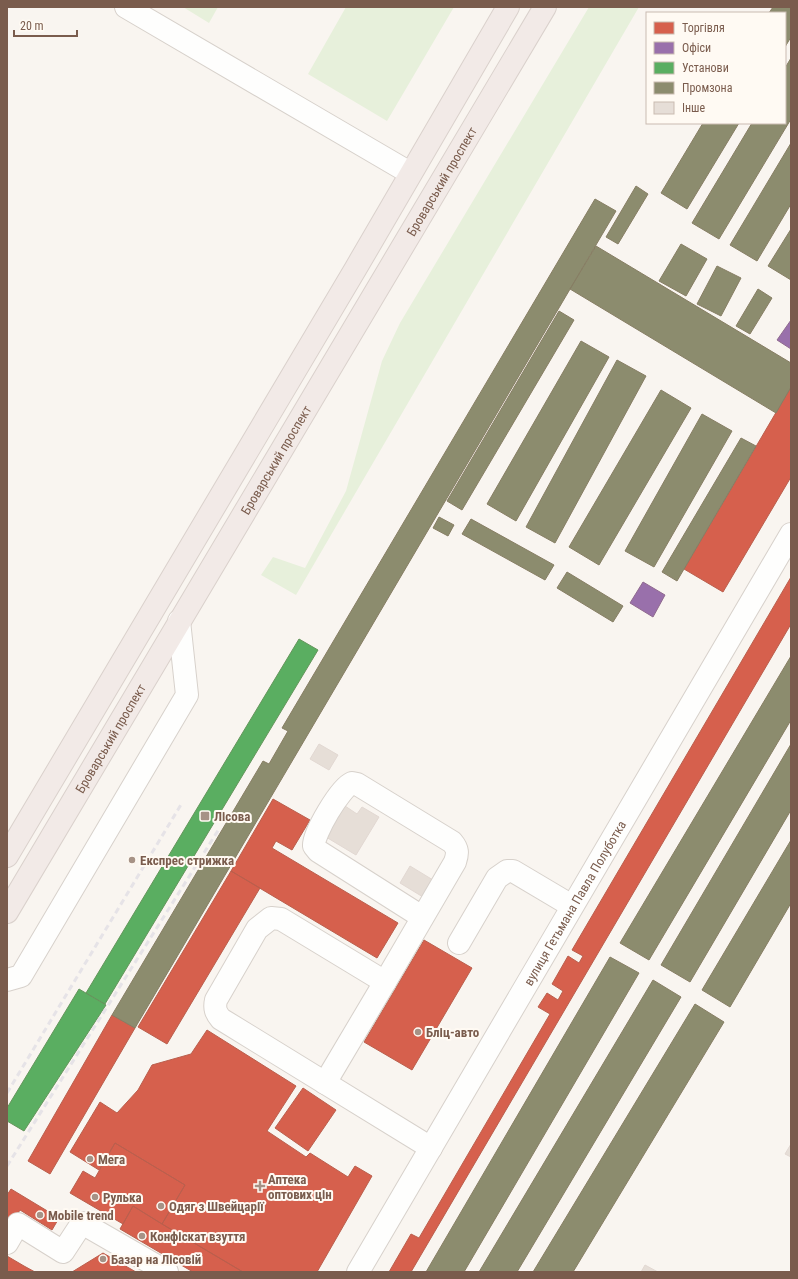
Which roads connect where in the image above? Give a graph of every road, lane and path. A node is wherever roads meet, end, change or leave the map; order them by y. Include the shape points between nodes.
1 (126, 7) edge
2 (508, 7) edge
3 (545, 7) edge
4 (410, 173) junction
5 (791, 534) edge
6 (179, 621) junction
7 (7, 856) edge
8 (572, 906) junction
9 (7, 912) edge
10 (422, 917) junction
11 (459, 943) dead end
12 (7, 980) edge
13 (385, 982) junction
14 (325, 1083) junction
15 (431, 1148) junction
16 (7, 1243) edge
17 (167, 1272) edge
18 (358, 1272) edge

1 - 4 street
2 - 4 highway
3 - 6 highway, Броварський проспект
4 - 7 highway
5 - 8 street, вулиця Гетьмана Павла Полуботка
6 - 9 highway, Броварський проспект
6 - 12 street via 187,695 21,976
8 - 11 street via 513,871 507,871 497,878
8 - 15 street, вулиця Гетьмана Павла Полуботка
10 - 10 street via 318,852 314,846 315,834 347,785 357,784 452,842 456,847 458,854 455,862
10 - 13 street
13 - 14 street
13 - 14 street via 282,919 271,918 257,929 216,1000 216,1013 221,1019
14 - 15 street
15 - 18 street, вулиця Гетьмана Павла Полуботка
16 - 17 street via 18,1224 63,1252 82,1223

